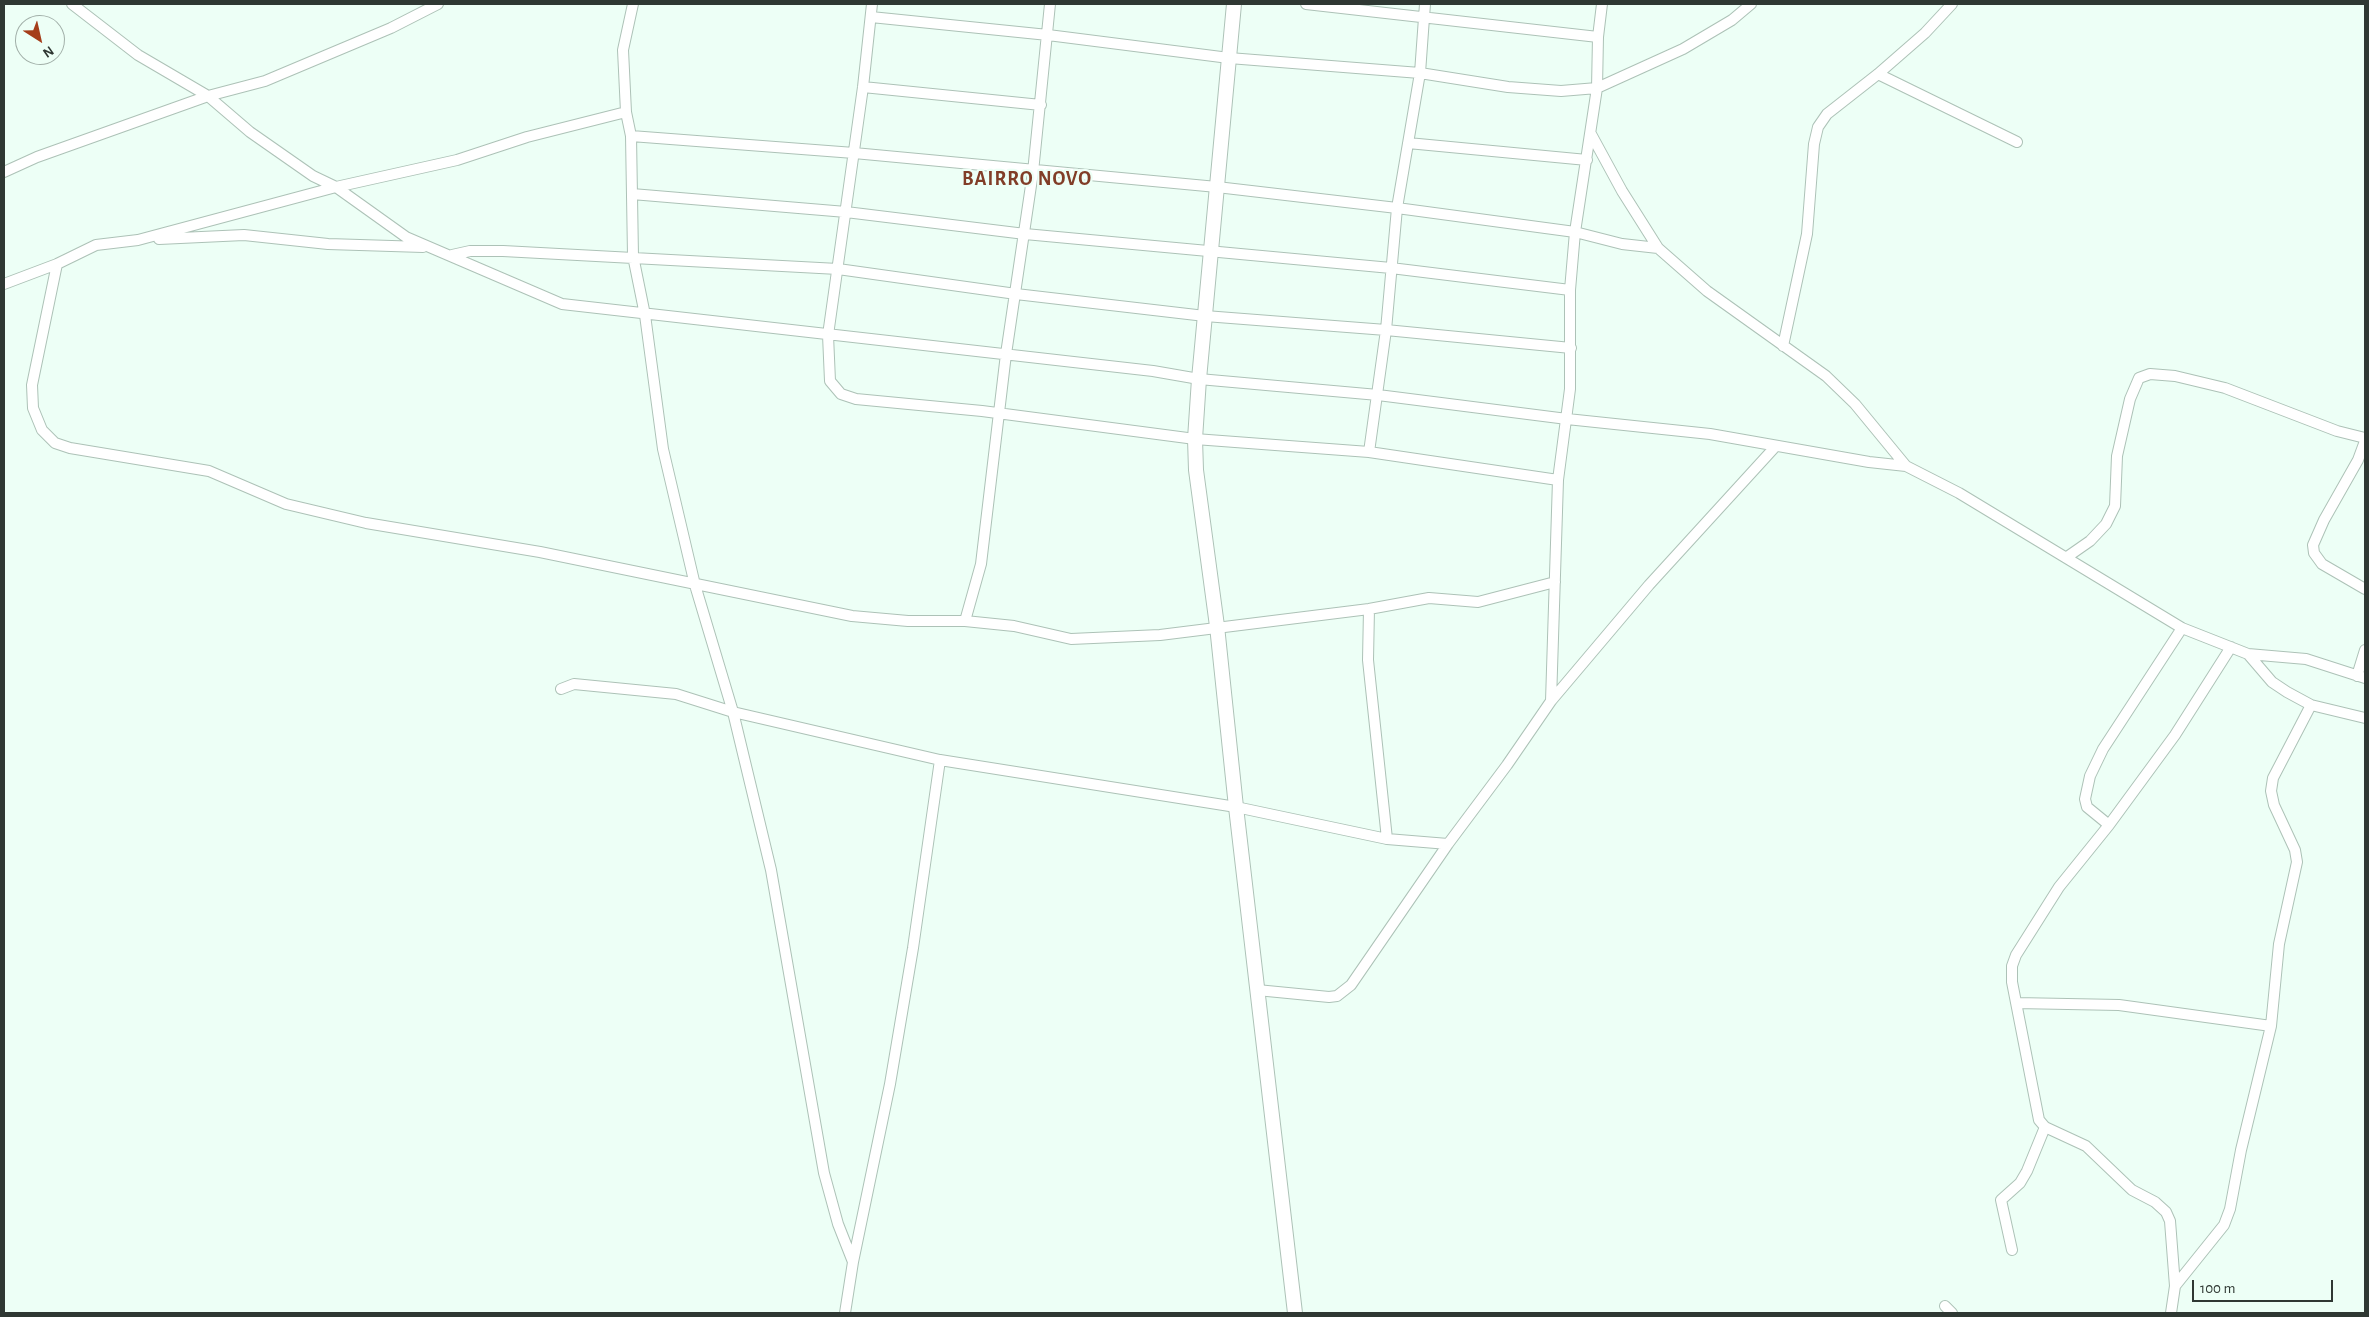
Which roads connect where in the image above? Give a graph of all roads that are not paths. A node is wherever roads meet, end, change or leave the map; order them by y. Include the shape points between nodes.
1 (72, 4) edge
2 (438, 4) edge
3 (633, 4) edge
4 (872, 4) edge
5 (1050, 4) edge
6 (1234, 4) edge
7 (1306, 4) edge
8 (1426, 4) edge
9 (1602, 4) edge
10 (1750, 4) edge
11 (1952, 4) edge
12 (1425, 16) junction
13 (870, 17) junction
14 (1048, 35) junction
15 (1598, 37) junction
16 (1229, 58) junction
17 (1420, 73) junction
18 (1878, 74) junction
19 (863, 86) junction
20 (1597, 88) junction
21 (208, 96) junction
22 (1041, 105) junction
23 (626, 112) junction
24 (1591, 134) junction
25 (631, 136) junction
26 (2017, 142) dead end
27 (1408, 143) junction
28 (854, 153) junction
29 (1587, 160) junction
30 (4, 172) edge
31 (1033, 172) junction
32 (336, 187) junction
33 (1217, 187) junction
34 (632, 194) junction
35 (1397, 208) junction
36 (846, 212) junction
37 (1575, 232) junction
38 (1025, 234) junction
39 (138, 240) junction
40 (427, 247) junction
41 (1658, 248) junction
42 (1210, 252) junction
43 (452, 255) junction
44 (633, 256) junction
45 (57, 264) junction
46 (1391, 268) junction
47 (838, 269) junction
48 (4, 284) edge
49 (1570, 290) junction
50 (1016, 294) junction
51 (646, 314) junction
52 (1205, 316) junction
53 (1386, 330) junction
54 (828, 335) junction
55 (1783, 346) junction
56 (1571, 348) junction
57 (1006, 354) junction
58 (1199, 379) junction
59 (1378, 395) junction
60 (999, 414) junction
61 (1567, 419) junction
62 (1195, 439) junction
63 (2365, 440) edge
64 (1775, 446) junction
65 (1369, 452) junction
66 (1906, 466) junction
67 (1558, 480) junction
68 (2067, 557) junction
69 (1555, 582) junction
70 (695, 585) junction
71 (2365, 589) edge
72 (1369, 609) junction
73 (966, 621) junction
74 (1217, 626) junction
75 (2182, 628) junction
76 (2231, 647) junction
77 (2365, 650) edge
78 (2248, 654) junction
79 (2361, 677) edge
80 (560, 689) dead end
81 (1551, 701) junction
82 (2311, 704) junction
83 (734, 712) junction
84 (2365, 718) edge
85 (940, 760) junction
86 (1236, 806) junction
87 (2109, 825) junction
88 (1387, 839) junction
89 (1448, 844) junction
90 (1257, 990) junction
91 (2016, 1004) junction
92 (2271, 1026) junction
93 (2045, 1127) junction
94 (2012, 1250) dead end
95 (853, 1262) junction
96 (2175, 1286) junction
97 (845, 1313) edge
98 (1295, 1313) edge
99 (2172, 1313) edge

1 - 21 street via 138,55
2 - 21 street via 391,28 265,80
3 - 23 street via 623,50
4 - 13 street
5 - 14 street
6 - 16 street
7 - 12 street
8 - 12 street
9 - 15 street
10 - 20 street via 1706,36
11 - 18 street via 1925,33
12 - 15 street
12 - 17 street
13 - 14 street
13 - 19 street
14 - 16 street
14 - 22 street
15 - 20 street
16 - 17 street
16 - 33 street
17 - 20 street via 1508,87 1561,91
17 - 27 street
18 - 26 street
18 - 55 street via 1827,114 1818,127 1806,234
19 - 22 street
19 - 28 street
20 - 24 street
21 - 30 street via 37,157
21 - 32 street via 250,132 313,176
22 - 31 street
23 - 25 street
23 - 32 street via 526,137 457,160
24 - 29 street
24 - 41 street
25 - 28 street
25 - 34 street
27 - 29 street
27 - 35 street
28 - 31 street
28 - 36 street
29 - 37 street
31 - 33 street
31 - 38 street
32 - 39 street
32 - 40 street via 406,237
33 - 35 street
33 - 42 street
34 - 36 street
34 - 44 street
35 - 37 street
35 - 46 street
36 - 38 street
36 - 47 street
37 - 41 street via 1622,244
37 - 49 street
38 - 42 street
38 - 50 street
39 - 40 street via 244,235 328,244
39 - 45 street via 96,245
40 - 43 street
41 - 55 street via 1707,291
42 - 46 street
42 - 52 street
43 - 44 street via 470,251 502,251
43 - 51 street via 497,278 562,304
44 - 47 street
44 - 51 street
45 - 48 street
45 - 70 street via 32,385 33,408 42,430 55,443 209,470 286,504 366,523 540,552
46 - 49 street
46 - 53 street
47 - 50 street
47 - 54 street
49 - 56 street
50 - 52 street
50 - 57 street
51 - 54 street
51 - 70 street via 663,449
52 - 53 street
52 - 58 street
53 - 56 street
53 - 59 street
54 - 57 street
54 - 60 street via 830,381 841,394 856,399
55 - 66 street via 1826,376 1855,404
56 - 61 street
57 - 58 street
57 - 60 street
58 - 59 street
58 - 62 street
59 - 61 street
59 - 65 street
60 - 62 street
60 - 73 street via 981,564
61 - 64 street via 1710,434
61 - 67 street
62 - 65 street
62 - 74 street via 1196,470
63 - 68 street via 2224,388 2175,376 2144,376 2134,386 2116,456 2114,506 2106,524 2090,541
63 - 71 street via 2358,460 2313,545 2314,553 2322,564
64 - 66 street
64 - 81 street via 1649,585
65 - 67 street
66 - 68 street via 1959,493
67 - 69 street
68 - 75 street
69 - 72 street via 1478,602 1429,598
69 - 81 street
70 - 73 street via 852,616 908,621
70 - 83 street
72 - 74 street
72 - 88 street via 1368,660
73 - 74 street via 1014,626 1071,639 1160,635
74 - 86 street
75 - 76 street
75 - 87 street via 2103,749 2090,776 2085,799 2087,806
76 - 78 street
76 - 87 street via 2175,735
77 - 79 street
78 - 79 street via 2306,659
78 - 82 street via 2272,682
80 - 83 street via 574,684 676,694
81 - 89 street
82 - 84 street
82 - 92 street via 2273,778 2271,791 2297,862 2279,944
83 - 85 street
83 - 95 street via 771,870 824,1173
85 - 86 street
85 - 95 street via 890,1084
86 - 88 street
86 - 90 street
87 - 91 street via 2059,887 2016,955 2012,966
88 - 89 street
89 - 90 street via 1344,992 1329,997
90 - 98 street
91 - 92 street via 2119,1005
91 - 93 street via 2036,1113
92 - 96 street via 2228,1217
93 - 94 street via 2020,1183 2002,1200
93 - 96 street via 2086,1146 2132,1190 2162,1207 2170,1221
95 - 97 street
96 - 99 street

